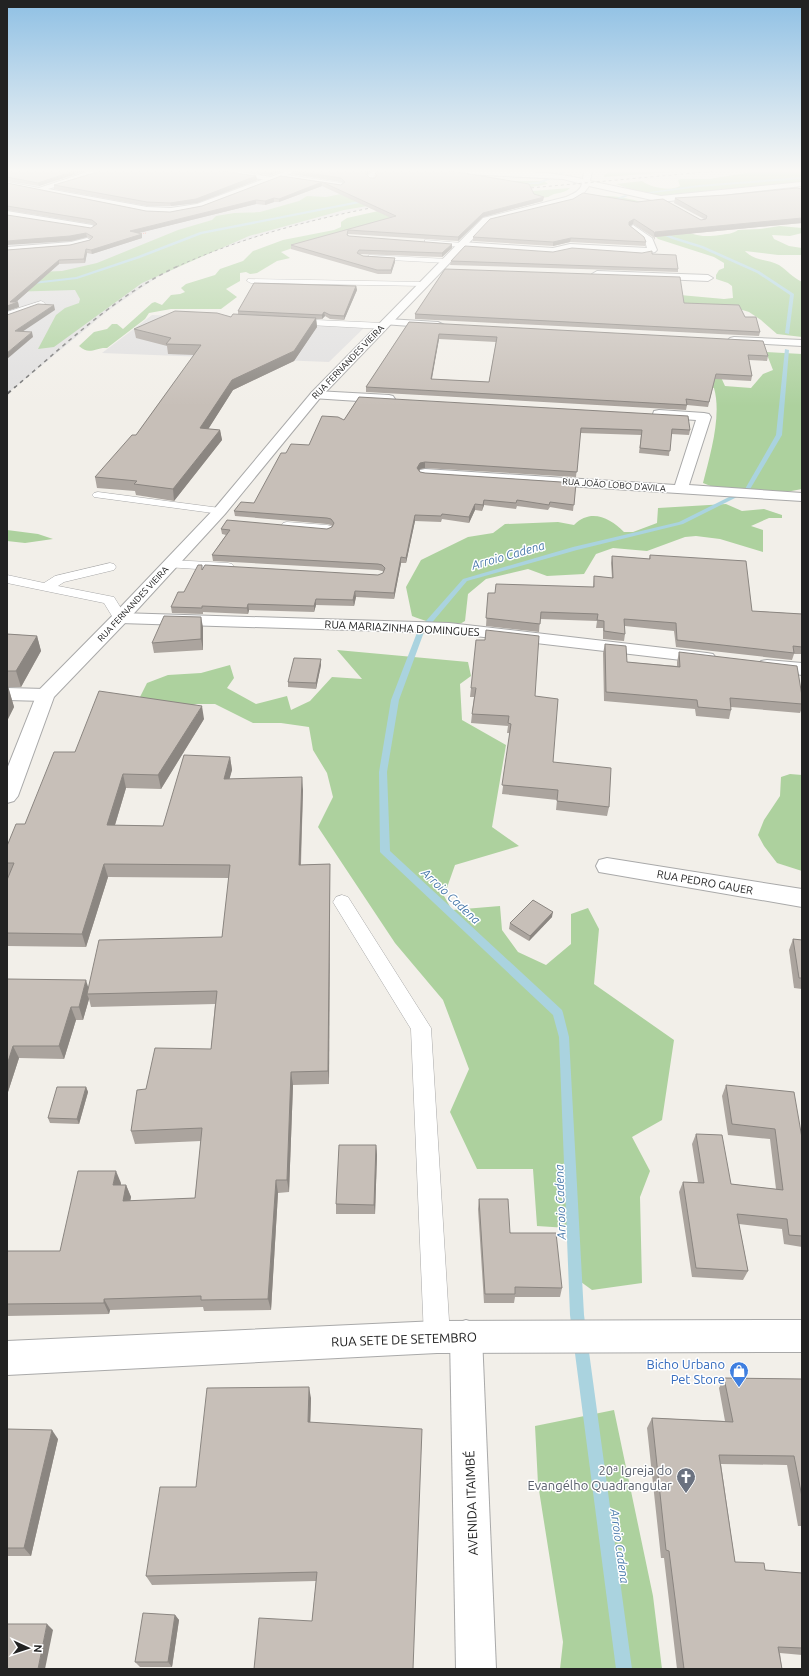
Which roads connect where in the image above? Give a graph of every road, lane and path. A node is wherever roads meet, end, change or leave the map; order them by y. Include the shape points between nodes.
1 (17, 249) edge
2 (459, 249) edge
3 (527, 249) edge
4 (567, 249) edge
5 (592, 249) edge
6 (652, 249) edge
7 (7, 250) edge
8 (363, 257) edge
9 (447, 266) junction
10 (589, 274) edge
11 (708, 278) dead end
12 (252, 281) dead end
13 (424, 284) junction
14 (41, 302) dead end
15 (7, 315) edge
16 (283, 322) edge
17 (385, 324) junction
18 (447, 325) edge
19 (726, 340) edge
20 (802, 343) edge
21 (316, 395) junction
22 (403, 400) edge
23 (648, 414) edge
24 (425, 473) edge
25 (680, 490) junction
26 (98, 495) dead end
27 (802, 497) edge
28 (219, 517) junction
29 (273, 524) edge
30 (327, 529) edge
31 (170, 564) junction
32 (237, 567) edge
33 (110, 568) dead end
34 (7, 579) edge
35 (46, 587) junction
36 (120, 618) junction
37 (724, 660) edge
38 (748, 663) edge
39 (802, 669) edge
40 (7, 694) edge
41 (45, 695) junction
42 (7, 796) edge
43 (607, 866) dead end
44 (802, 898) edge
45 (342, 902) dead end
46 (802, 1336) edge
47 (452, 1337) junction
48 (7, 1358) edge
49 (476, 1669) edge

1 - 7 street
2 - 9 street, RUA FERNANDES VIEIRA
3 - 4 street
5 - 6 street via 642,252
8 - 9 lane
9 - 13 street, RUA FERNANDES VIEIRA
10 - 11 street
12 - 13 lane
13 - 17 street, RUA FERNANDES VIEIRA
14 - 15 lane
16 - 17 lane
17 - 18 street
17 - 21 street, RUA FERNANDES VIEIRA
19 - 20 street
21 - 22 street
21 - 28 street, RUA FERNANDES VIEIRA
23 - 25 street via 704,417
24 - 25 street, RUA JOÃO LOBO D'AVILA
25 - 27 street, RUA JOÃO LOBO D'AVILA
26 - 28 lane
28 - 31 street, RUA FERNANDES VIEIRA
29 - 30 lane
31 - 32 lane
31 - 36 street, RUA FERNANDES VIEIRA
33 - 35 lane via 60,579
34 - 35 lane
35 - 36 lane via 109,600
36 - 37 street, RUA MARIAZINHA DOMINGUES via 449,628
36 - 41 street, RUA FERNANDES VIEIRA
38 - 39 street
40 - 41 street
41 - 42 street
43 - 44 street, RUA PEDRO GAUER
45 - 47 lane via 421,1028
46 - 47 street, RUA SETE DE SETEMBRO
47 - 48 street, RUA SETE DE SETEMBRO
47 - 49 street, AVENIDA ITAIMBÉ

